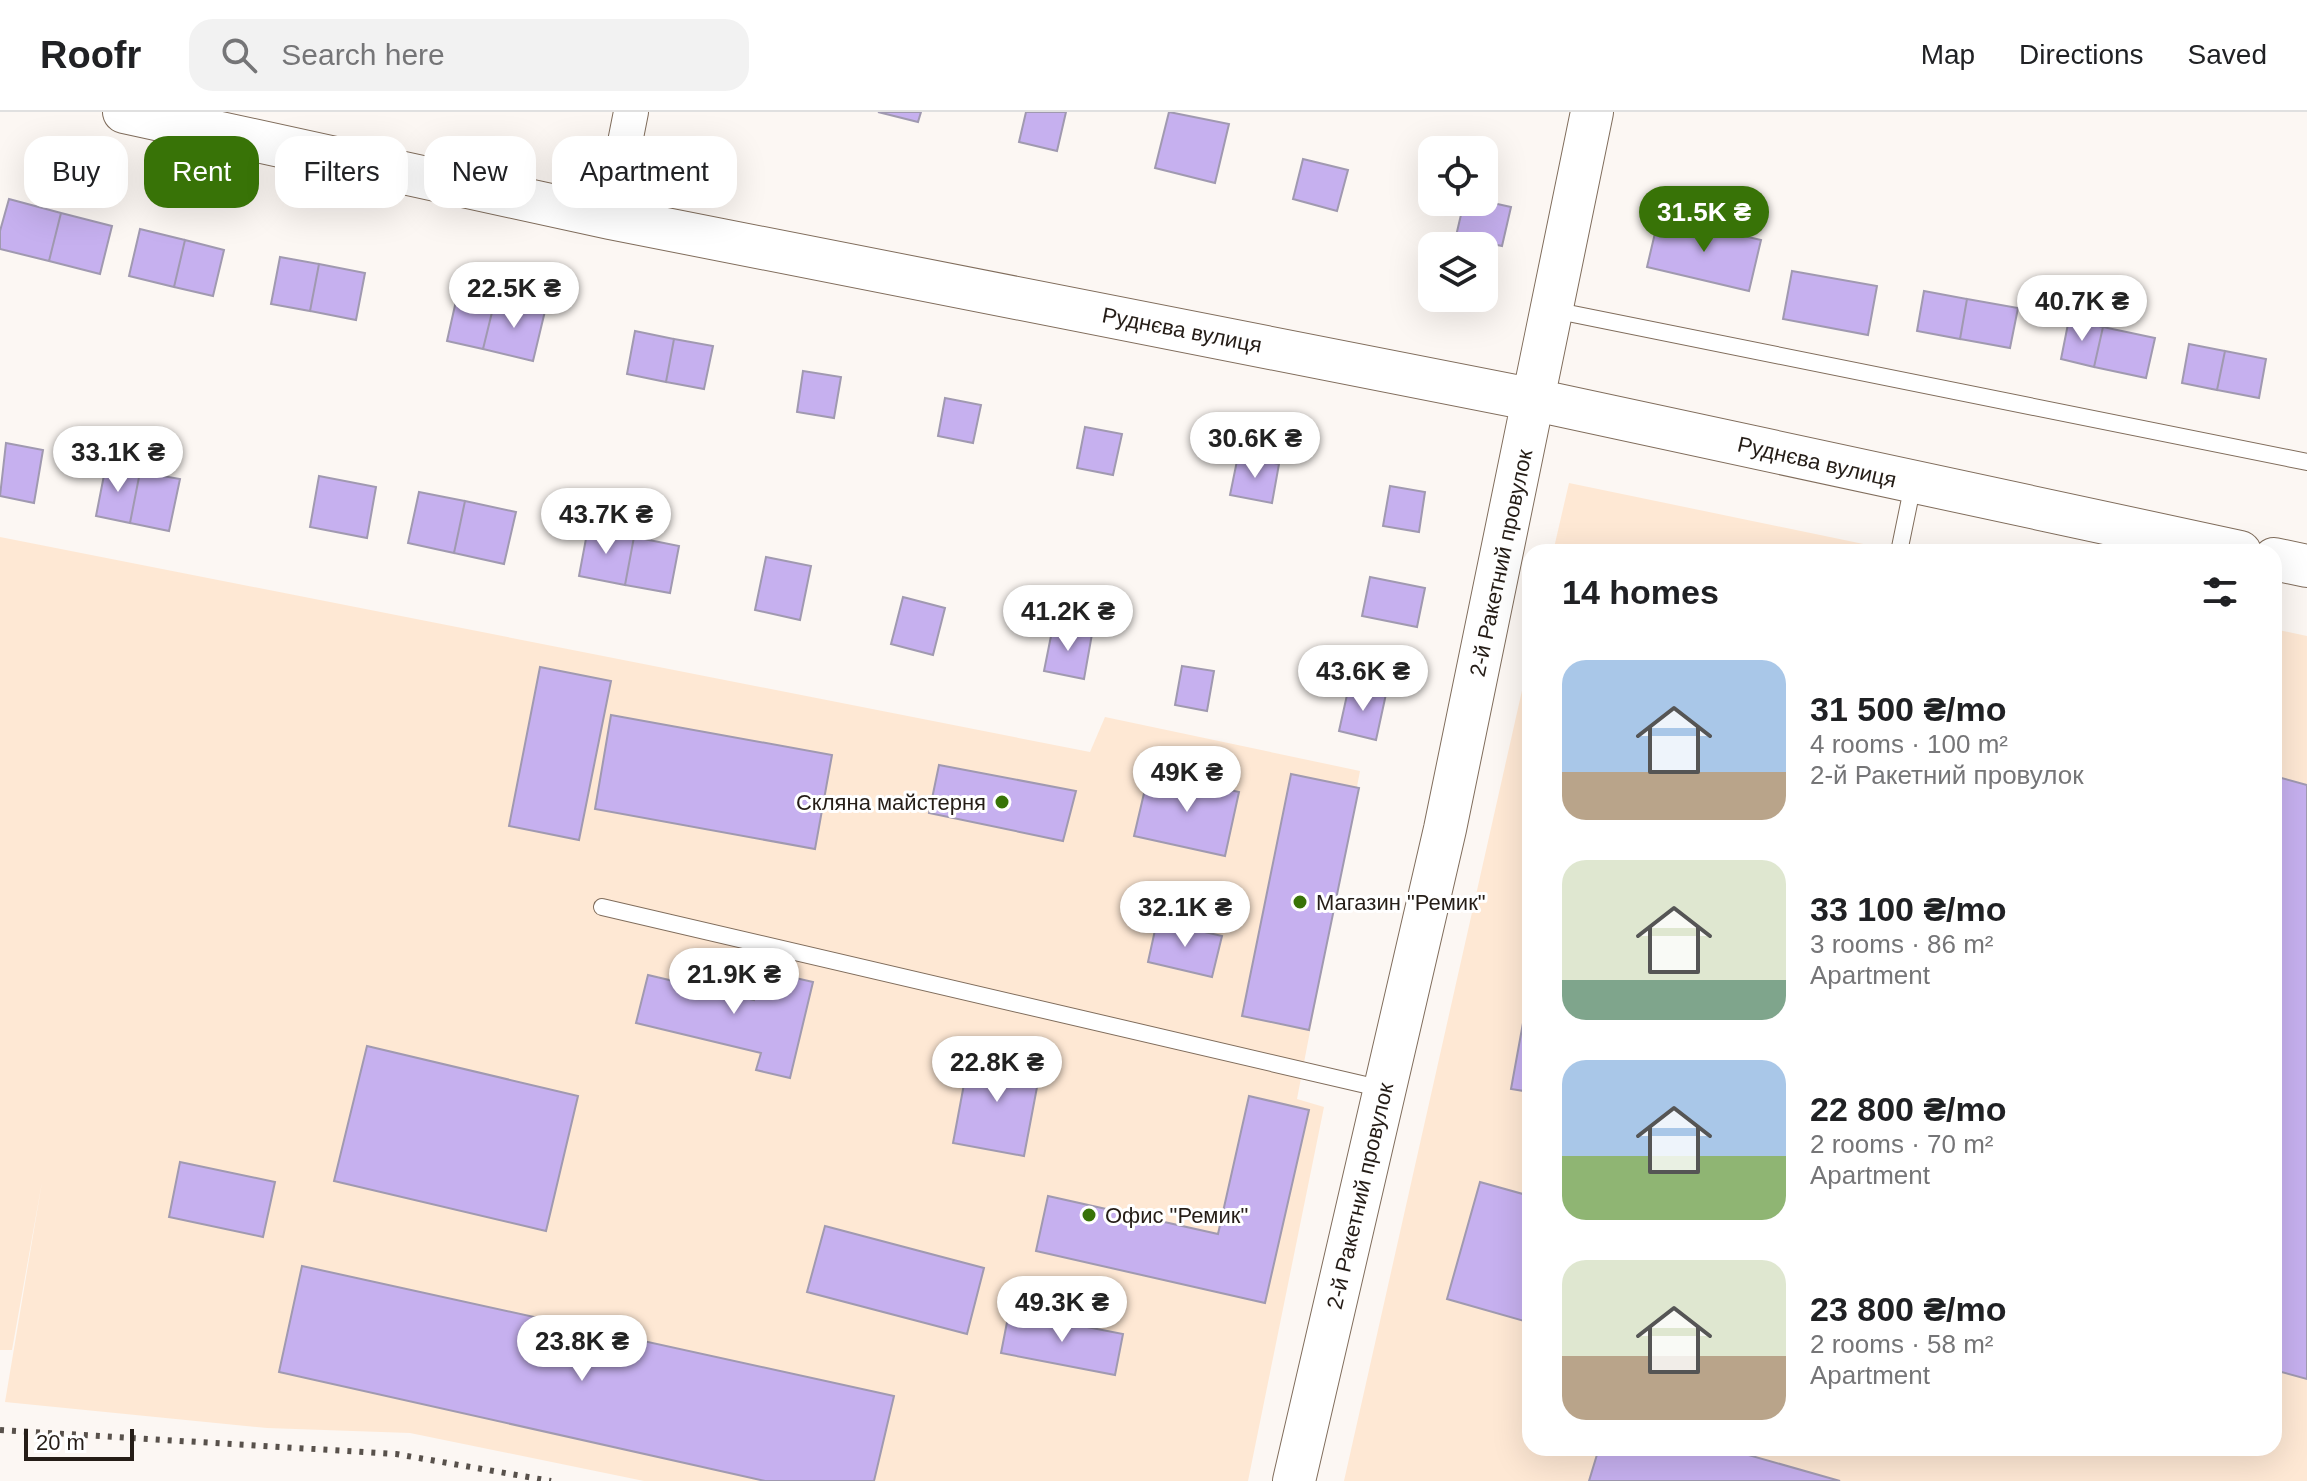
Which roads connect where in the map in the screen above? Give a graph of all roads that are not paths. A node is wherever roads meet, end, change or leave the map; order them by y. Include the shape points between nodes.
1 (124, 112) edge
2 (631, 112) edge
3 (1592, 112) edge
4 (610, 218) junction
5 (1551, 310) junction
6 (1535, 400) junction
7 (2307, 462) edge
8 (1913, 484) junction
9 (1901, 544) edge
10 (2202, 544) edge
11 (2282, 561) edge
12 (2307, 566) edge
13 (602, 907) dead end
14 (1385, 1089) junction
15 (1294, 1481) edge

1 - 4 street, Руднєва вулиця
2 - 4 street
3 - 5 street, 2-й Ракетний провулок
4 - 6 street, Руднєва вулиця
5 - 6 street, 2-й Ракетний провулок
5 - 7 lane
6 - 8 street, Руднєва вулиця
6 - 14 street, 2-й Ракетний провулок
8 - 9 lane
8 - 10 street, Руднєва вулиця
11 - 12 street
13 - 14 lane
14 - 15 street, 2-й Ракетний провулок

